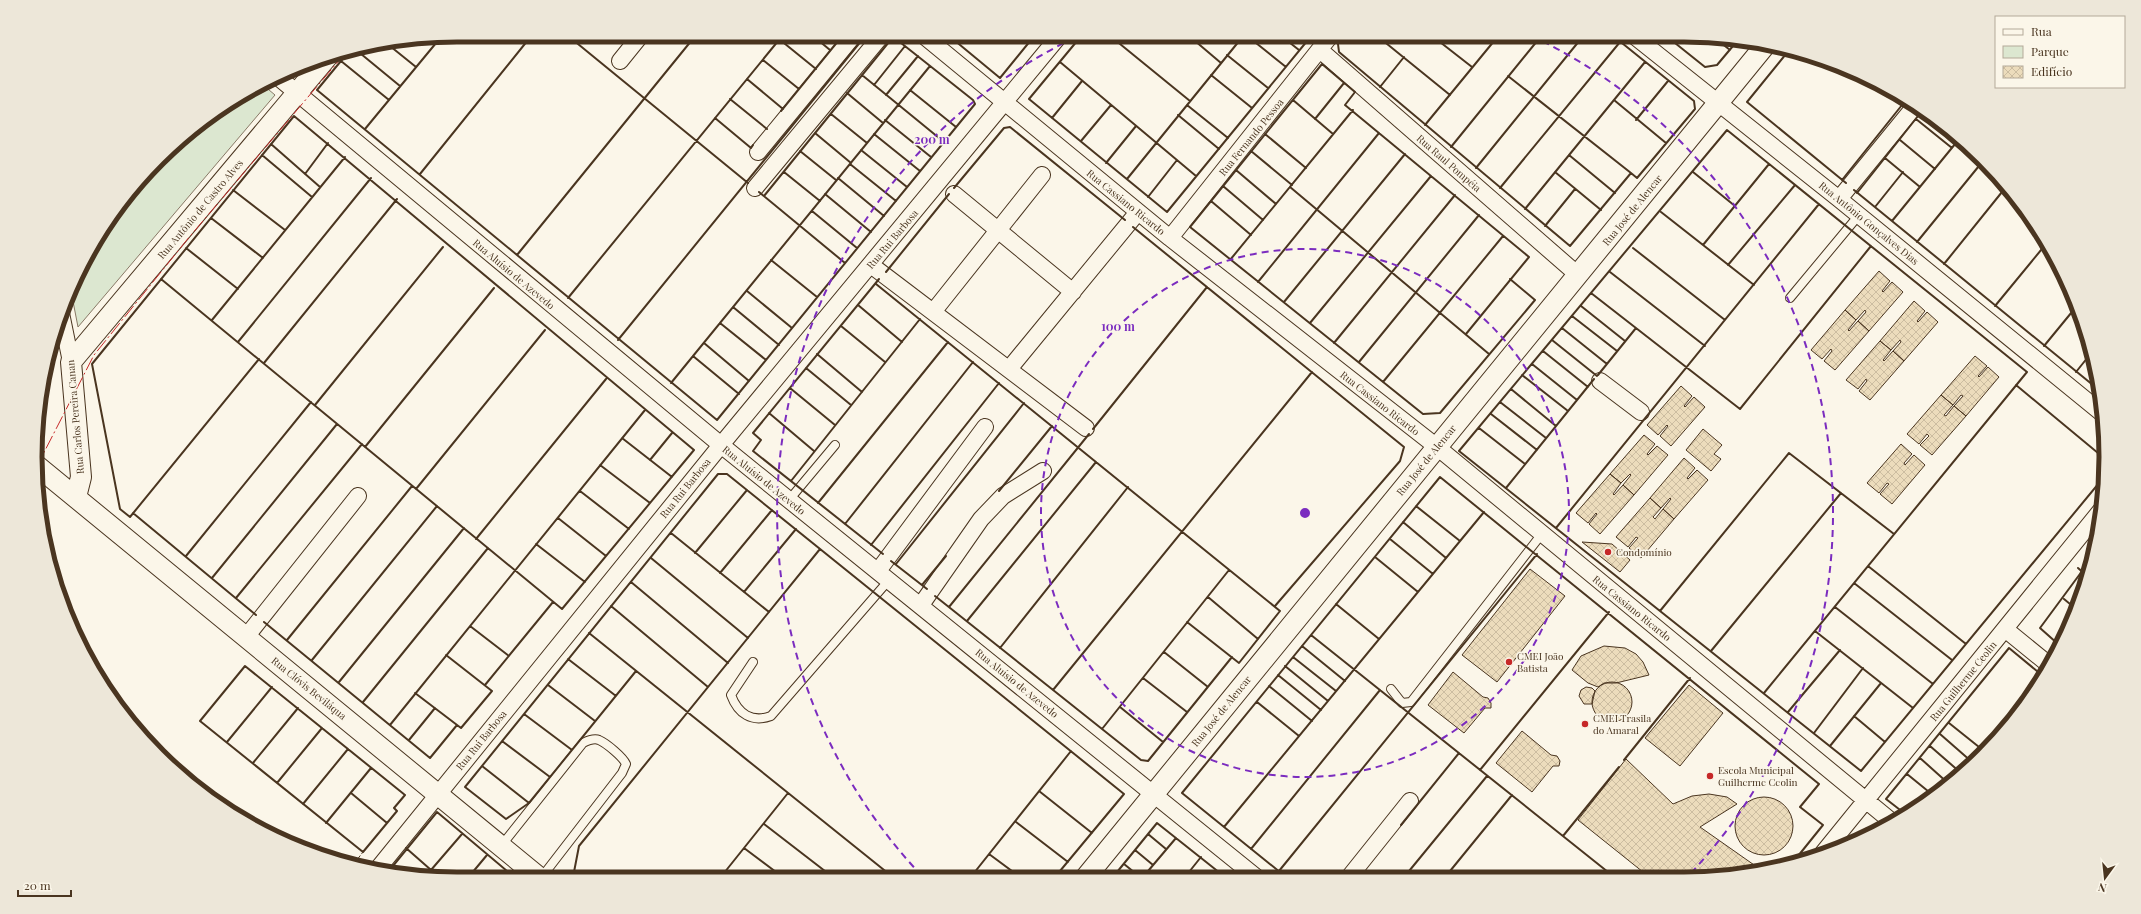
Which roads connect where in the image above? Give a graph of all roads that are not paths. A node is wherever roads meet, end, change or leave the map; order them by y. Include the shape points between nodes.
1 (636, 42) edge
2 (848, 42) edge
3 (876, 42) edge
4 (931, 42) edge
5 (1054, 42) edge
6 (1326, 42) edge
7 (1641, 42) edge
8 (1320, 50) junction
9 (1762, 50) edge
10 (620, 61) dead end
11 (320, 66) edge
12 (283, 81) edge
13 (297, 93) junction
14 (1005, 103) junction
15 (1719, 103) junction
16 (1912, 110) edge
17 (758, 152) dead end
18 (1042, 175) dead end
19 (755, 188) dead end
20 (954, 194) dead end
21 (1839, 199) junction
22 (1138, 212) junction
23 (1859, 215) junction
24 (998, 230) junction
25 (1170, 238) junction
26 (871, 265) junction
27 (1578, 275) junction
28 (1073, 292) junction
29 (1790, 298) dead end
30 (933, 312) junction
31 (64, 325) edge
32 (71, 362) junction
33 (1009, 369) junction
34 (1600, 381) dead end
35 (2096, 409) edge
36 (1641, 412) dead end
37 (985, 427) dead end
38 (1086, 428) dead end
39 (720, 445) junction
40 (835, 445) dead end
41 (1437, 447) junction
42 (43, 470) edge
43 (1043, 471) dead end
44 (81, 477) junction
45 (358, 496) dead end
46 (76, 497) junction
47 (789, 500) junction
48 (2094, 519) edge
49 (114, 528) junction
50 (1541, 535) junction
51 (883, 576) junction
52 (921, 605) junction
53 (2005, 629) junction
54 (246, 637) junction
55 (2045, 661) edge
56 (753, 662) dead end
57 (1391, 689) dead end
58 (438, 794) junction
59 (1154, 794) junction
60 (1866, 800) junction
61 (1410, 801) dead end
62 (1888, 818) edge
63 (1829, 845) edge
64 (501, 846) junction
65 (381, 865) edge
66 (517, 872) edge
67 (546, 872) edge
68 (1090, 872) edge
69 (1250, 872) edge
70 (1353, 872) edge

1 - 10 street
2 - 17 street
3 - 19 street
4 - 14 street, Rua Cassiano Ricardo
5 - 14 street, Rua Rui Barbosa
6 - 8 street, Rua Fernando Pessoa
7 - 15 street, Rua Antônio Gonçalves Dias
8 - 25 street, Rua Fernando Pessoa
8 - 27 street, Rua Raul Pompéia
9 - 15 street, Rua José de Alencar
11 - 13 street, Rua Antônio de Castro Alves
12 - 13 street, Rua Aluísio de Azevedo
13 - 32 street, Rua Antônio de Castro Alves
13 - 39 street, Rua Aluísio de Azevedo
14 - 22 street, Rua Cassiano Ricardo
14 - 26 street, Rua Rui Barbosa
15 - 21 street, Rua Antônio Gonçalves Dias
15 - 27 street, Rua José de Alencar
16 - 21 street
18 - 24 street
20 - 24 street
21 - 23 street, Rua Antônio Gonçalves Dias
22 - 25 street, Rua Cassiano Ricardo
22 - 28 street
23 - 29 lane
23 - 35 street, Rua Antônio Gonçalves Dias
24 - 28 street
24 - 30 street
25 - 41 street, Rua Cassiano Ricardo
26 - 30 street
26 - 39 street, Rua Rui Barbosa
27 - 41 street, Rua José de Alencar
28 - 33 street
30 - 33 street
31 - 32 street, Rua Carlos Pereira Canan
32 - 44 street, Rua Carlos Pereira Canan
33 - 38 street
34 - 36 street
37 - 51 street
39 - 47 street, Rua Aluísio de Azevedo
39 - 58 street, Rua Rui Barbosa
40 - 47 lane
41 - 50 street, Rua Cassiano Ricardo
41 - 59 street, Rua José de Alencar
42 - 46 street, Rua Clóvis Beviláqua
43 - 52 street via 1003,496 981,519
44 - 46 street, Rua Carlos Pereira Canan
44 - 49 street
45 - 54 street
46 - 49 street, Rua Clóvis Beviláqua
47 - 51 street, Rua Aluísio de Azevedo
48 - 53 street, Rua Guilherme Ceolin
49 - 54 street, Rua Clóvis Beviláqua
50 - 57 lane via 1411,702 1402,703
50 - 60 street, Rua Cassiano Ricardo
51 - 52 street, Rua Aluísio de Azevedo
51 - 56 lane via 771,716 760,720 751,718 735,705 731,696
52 - 59 street, Rua Aluísio de Azevedo
53 - 55 street
53 - 60 street, Rua Guilherme Ceolin
54 - 58 street, Rua Clóvis Beviláqua
58 - 64 street, Rua Clóvis Beviláqua
58 - 65 street, Rua Rui Barbosa
59 - 68 street, Rua José de Alencar
59 - 69 street, Rua Aluísio de Azevedo
60 - 62 street, Rua Cassiano Ricardo
60 - 63 street, Rua Guilherme Ceolin
61 - 70 street
64 - 66 street, Rua Clóvis Beviláqua
64 - 67 lane via 584,743 591,739 600,740 624,759 626,764 622,773

